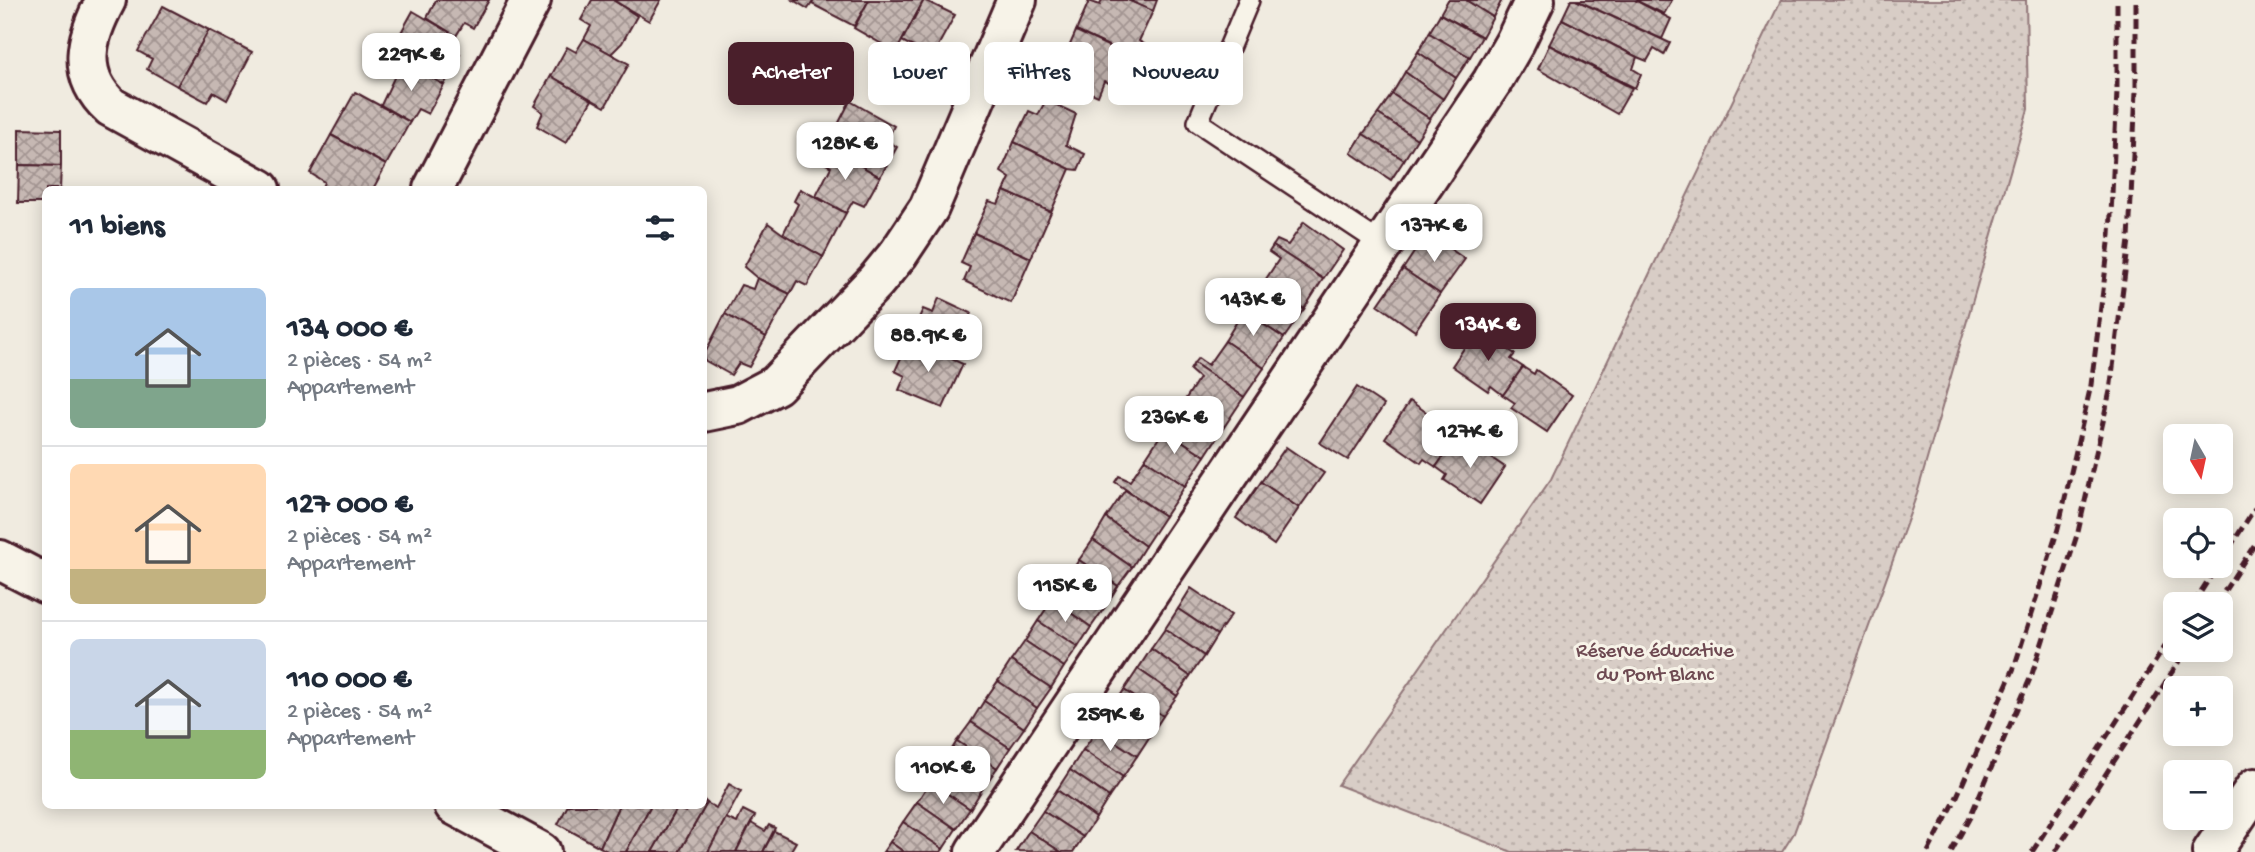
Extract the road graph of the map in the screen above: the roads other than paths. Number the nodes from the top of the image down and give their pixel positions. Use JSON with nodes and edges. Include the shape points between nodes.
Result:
{"nodes":[{"id":1,"x":106,"y":0,"type":"edge"},
{"id":2,"x":531,"y":0,"type":"edge"},
{"id":3,"x":1017,"y":0,"type":"edge"},
{"id":4,"x":1249,"y":0,"type":"edge"},
{"id":5,"x":1535,"y":0,"type":"edge"},
{"id":6,"x":255,"y":186,"type":"edge"},
{"id":7,"x":435,"y":186,"type":"edge"},
{"id":8,"x":1383,"y":245,"type":"junction"},
{"id":9,"x":707,"y":411,"type":"edge"},
{"id":10,"x":0,"y":560,"type":"edge"},
{"id":11,"x":42,"y":582,"type":"edge"},
{"id":12,"x":2255,"y":788,"type":"edge"},
{"id":13,"x":461,"y":809,"type":"edge"},
{"id":14,"x":541,"y":852,"type":"edge"},
{"id":15,"x":975,"y":852,"type":"edge"},
{"id":16,"x":2212,"y":852,"type":"edge"}],
"edges":[{"from":1,"to":6,"type":"street","via":[[90,32],[87,57],[91,80],[102,99]]},
{"from":2,"to":7,"type":"street"},
{"from":3,"to":9,"type":"street","via":[[929,208],[899,253],[776,385],[738,405]]},
{"from":4,"to":8,"type":"lane","via":[[1198,122]]},
{"from":5,"to":8,"type":"street","via":[[1492,82]]},
{"from":8,"to":15,"type":"street"},
{"from":10,"to":11,"type":"street"},
{"from":12,"to":16,"type":"street"},
{"from":13,"to":14,"type":"street"}]}
